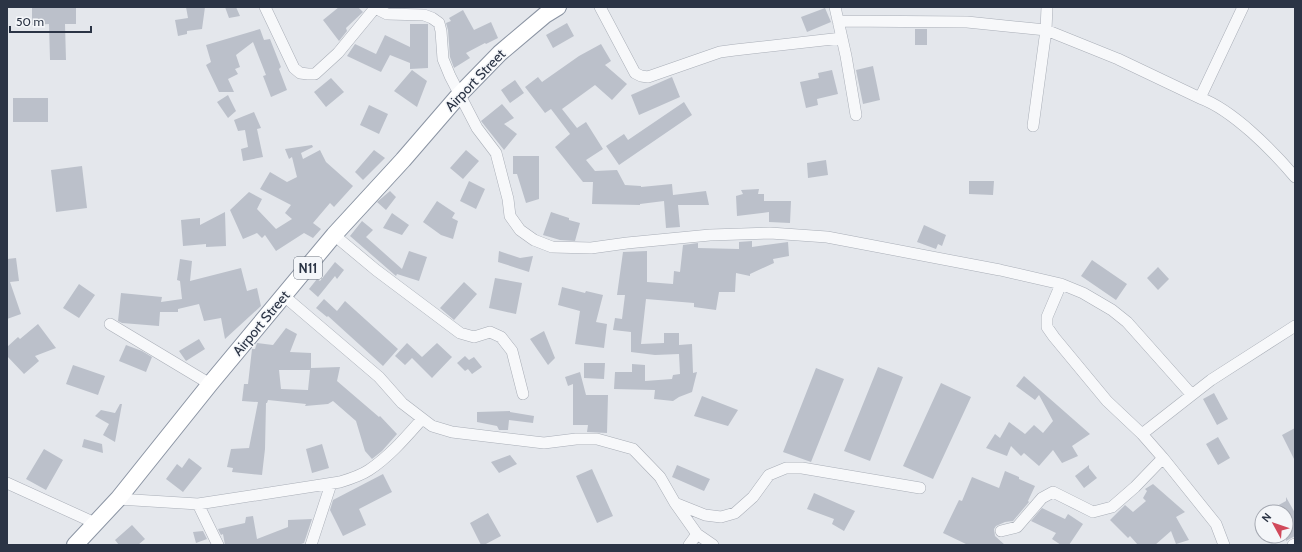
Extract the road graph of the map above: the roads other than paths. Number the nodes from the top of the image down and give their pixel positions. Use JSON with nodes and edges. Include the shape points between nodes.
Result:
{"nodes":[{"id":1,"x":265,"y":7,"type":"edge"},
{"id":2,"x":600,"y":7,"type":"edge"},
{"id":3,"x":835,"y":7,"type":"edge"},
{"id":4,"x":1047,"y":7,"type":"edge"},
{"id":5,"x":1243,"y":7,"type":"edge"},
{"id":6,"x":375,"y":8,"type":"edge"},
{"id":7,"x":548,"y":10,"type":"edge"},
{"id":8,"x":838,"y":21,"type":"junction"},
{"id":9,"x":1046,"y":30,"type":"junction"},
{"id":10,"x":842,"y":38,"type":"junction"},
{"id":11,"x":460,"y":94,"type":"junction"},
{"id":12,"x":1200,"y":98,"type":"junction"},
{"id":13,"x":856,"y":115,"type":"dead end"},
{"id":14,"x":1033,"y":126,"type":"dead end"},
{"id":15,"x":1295,"y":177,"type":"edge"},
{"id":16,"x":334,"y":235,"type":"junction"},
{"id":17,"x":1061,"y":284,"type":"junction"},
{"id":18,"x":284,"y":296,"type":"junction"},
{"id":19,"x":110,"y":324,"type":"dead end"},
{"id":20,"x":1295,"y":326,"type":"edge"},
{"id":21,"x":210,"y":384,"type":"junction"},
{"id":22,"x":523,"y":394,"type":"dead end"},
{"id":23,"x":1192,"y":395,"type":"junction"},
{"id":24,"x":422,"y":419,"type":"junction"},
{"id":25,"x":1142,"y":434,"type":"junction"},
{"id":26,"x":1163,"y":458,"type":"junction"},
{"id":27,"x":7,"y":482,"type":"edge"},
{"id":28,"x":331,"y":484,"type":"junction"},
{"id":29,"x":920,"y":488,"type":"dead end"},
{"id":30,"x":118,"y":499,"type":"junction"},
{"id":31,"x":675,"y":503,"type":"junction"},
{"id":32,"x":198,"y":504,"type":"junction"},
{"id":33,"x":95,"y":523,"type":"junction"},
{"id":34,"x":1001,"y":531,"type":"dead end"},
{"id":35,"x":697,"y":534,"type":"junction"},
{"id":36,"x":75,"y":545,"type":"edge"},
{"id":37,"x":218,"y":545,"type":"edge"},
{"id":38,"x":311,"y":545,"type":"edge"},
{"id":39,"x":689,"y":545,"type":"edge"},
{"id":40,"x":713,"y":545,"type":"edge"},
{"id":41,"x":1224,"y":545,"type":"edge"}],
"edges":[{"from":1,"to":6,"type":"street","via":[[294,68],[300,73],[308,74],[315,74],[338,53]]},
{"from":2,"to":10,"type":"street","via":[[635,73],[640,76],[648,77],[720,52]]},
{"from":3,"to":8,"type":"street"},
{"from":4,"to":9,"type":"street"},
{"from":5,"to":12,"type":"street"},
{"from":6,"to":11,"type":"street","via":[[387,14],[424,15],[439,23],[442,31],[443,59]]},
{"from":7,"to":11,"type":"highway","name":"Airport Street","number":"N11","via":[[500,53]]},
{"from":8,"to":9,"type":"street","via":[[967,22]]},
{"from":8,"to":10,"type":"street"},
{"from":9,"to":12,"type":"street","via":[[1118,59]]},
{"from":9,"to":14,"type":"street"},
{"from":10,"to":13,"type":"street"},
{"from":11,"to":16,"type":"highway","name":"Airport Street","number":"N11"},
{"from":11,"to":17,"type":"street","via":[[477,128],[496,153],[510,216],[520,230],[534,240],[552,247],[591,248],[710,235],[770,234],[827,237]]},
{"from":12,"to":15,"type":"street","via":[[1211,102],[1237,121],[1274,153]]},
{"from":16,"to":18,"type":"highway","name":"Airport Street","number":"N11"},
{"from":16,"to":22,"type":"street","via":[[460,333],[474,338],[490,332],[501,337],[512,351]]},
{"from":17,"to":23,"type":"street","via":[[1083,293],[1127,322]]},
{"from":17,"to":25,"type":"street","via":[[1046,316],[1047,327],[1107,401]]},
{"from":18,"to":21,"type":"highway","name":"Airport Street","number":"N11"},
{"from":18,"to":24,"type":"street","via":[[379,377],[402,403]]},
{"from":19,"to":21,"type":"street"},
{"from":20,"to":23,"type":"street"},
{"from":21,"to":30,"type":"highway","name":"Airport Street","number":"N11"},
{"from":23,"to":25,"type":"street"},
{"from":24,"to":28,"type":"street","via":[[393,451],[369,470]]},
{"from":24,"to":31,"type":"street","via":[[432,426],[452,432],[544,443],[597,439],[633,449],[660,477]]},
{"from":25,"to":26,"type":"street"},
{"from":26,"to":34,"type":"street","via":[[1112,507],[1093,512],[1054,492],[1042,498],[1017,527]]},
{"from":26,"to":41,"type":"street","via":[[1216,524]]},
{"from":27,"to":33,"type":"street"},
{"from":28,"to":32,"type":"street"},
{"from":28,"to":38,"type":"street"},
{"from":29,"to":31,"type":"street","via":[[802,468],[786,468],[769,475],[753,497],[735,514],[721,517],[705,515]]},
{"from":30,"to":32,"type":"street"},
{"from":30,"to":33,"type":"highway","name":"Airport Street","number":"N11"},
{"from":31,"to":35,"type":"street"},
{"from":32,"to":37,"type":"street"},
{"from":33,"to":36,"type":"highway","name":"Airport Street","number":"N11"},
{"from":35,"to":39,"type":"street"},
{"from":35,"to":40,"type":"street"}]}
